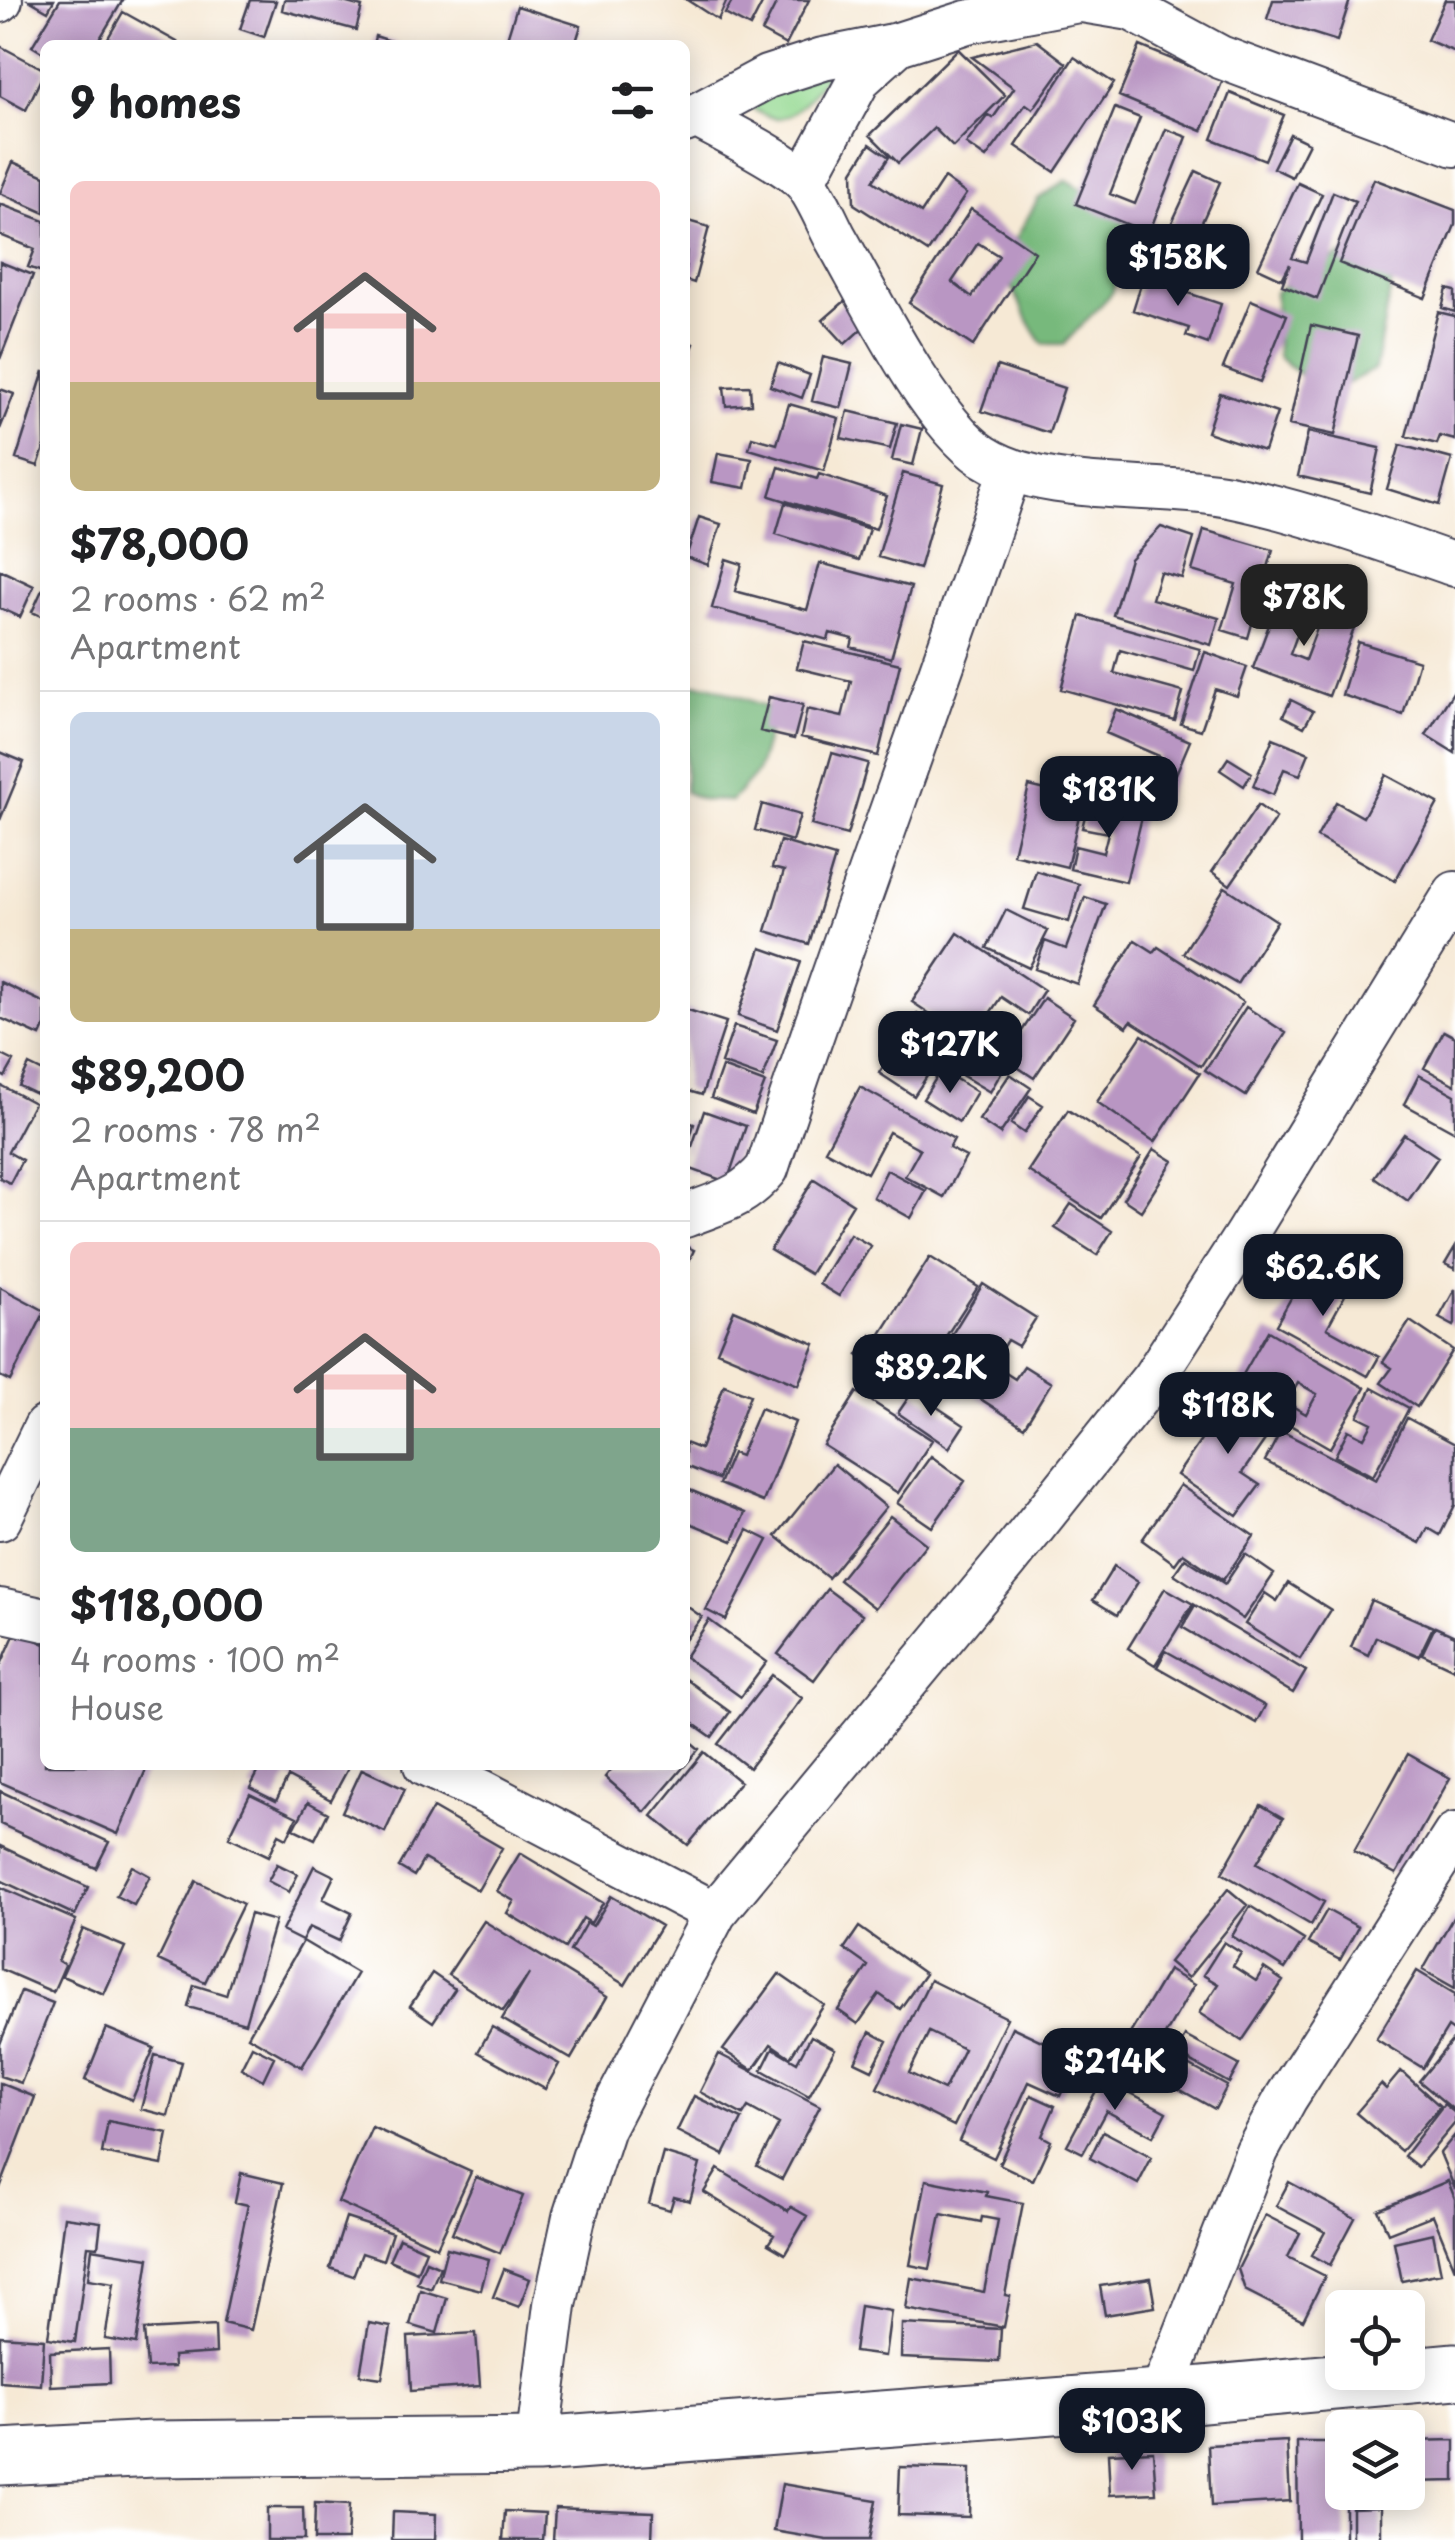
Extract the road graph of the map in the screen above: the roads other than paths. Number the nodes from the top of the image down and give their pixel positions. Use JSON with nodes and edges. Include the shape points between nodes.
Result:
{"nodes":[{"id":1,"x":1083,"y":0,"type":"edge"},
{"id":2,"x":956,"y":11,"type":"edge"},
{"id":3,"x":898,"y":44,"type":"junction"},
{"id":4,"x":690,"y":118,"type":"edge"},
{"id":5,"x":1455,"y":145,"type":"edge"},
{"id":6,"x":804,"y":181,"type":"junction"},
{"id":7,"x":1010,"y":470,"type":"junction"},
{"id":8,"x":1455,"y":565,"type":"edge"},
{"id":9,"x":1455,"y":893,"type":"edge"},
{"id":10,"x":690,"y":1214,"type":"edge"},
{"id":11,"x":40,"y":1437,"type":"edge"},
{"id":12,"x":0,"y":1520,"type":"edge"},
{"id":13,"x":0,"y":1610,"type":"edge"},
{"id":14,"x":40,"y":1619,"type":"edge"},
{"id":15,"x":436,"y":1770,"type":"edge"},
{"id":16,"x":1455,"y":1834,"type":"edge"},
{"id":17,"x":715,"y":1914,"type":"junction"},
{"id":18,"x":1455,"y":2372,"type":"edge"},
{"id":19,"x":1160,"y":2398,"type":"junction"},
{"id":20,"x":537,"y":2445,"type":"junction"},
{"id":21,"x":0,"y":2458,"type":"edge"}],
"edges":[{"from":1,"to":2,"type":"street"},
{"from":1,"to":5,"type":"street","via":[[1131,8],[1220,57]]},
{"from":2,"to":3,"type":"street"},
{"from":3,"to":4,"type":"street","via":[[823,58]]},
{"from":3,"to":6,"type":"street","via":[[860,78]]},
{"from":4,"to":6,"type":"street","via":[[741,140]]},
{"from":6,"to":7,"type":"street","via":[[949,426]]},
{"from":7,"to":8,"type":"street","via":[[1228,496]]},
{"from":7,"to":10,"type":"street","via":[[767,1168],[737,1198]]},
{"from":9,"to":17,"type":"street","via":[[1154,1377]]},
{"from":11,"to":12,"type":"street"},
{"from":13,"to":14,"type":"street"},
{"from":15,"to":17,"type":"street"},
{"from":16,"to":19,"type":"street","via":[[1256,2150]]},
{"from":17,"to":20,"type":"street","via":[[603,2128],[559,2288]]},
{"from":18,"to":19,"type":"street"},
{"from":19,"to":20,"type":"street"},
{"from":20,"to":21,"type":"street","via":[[153,2449]]}]}
